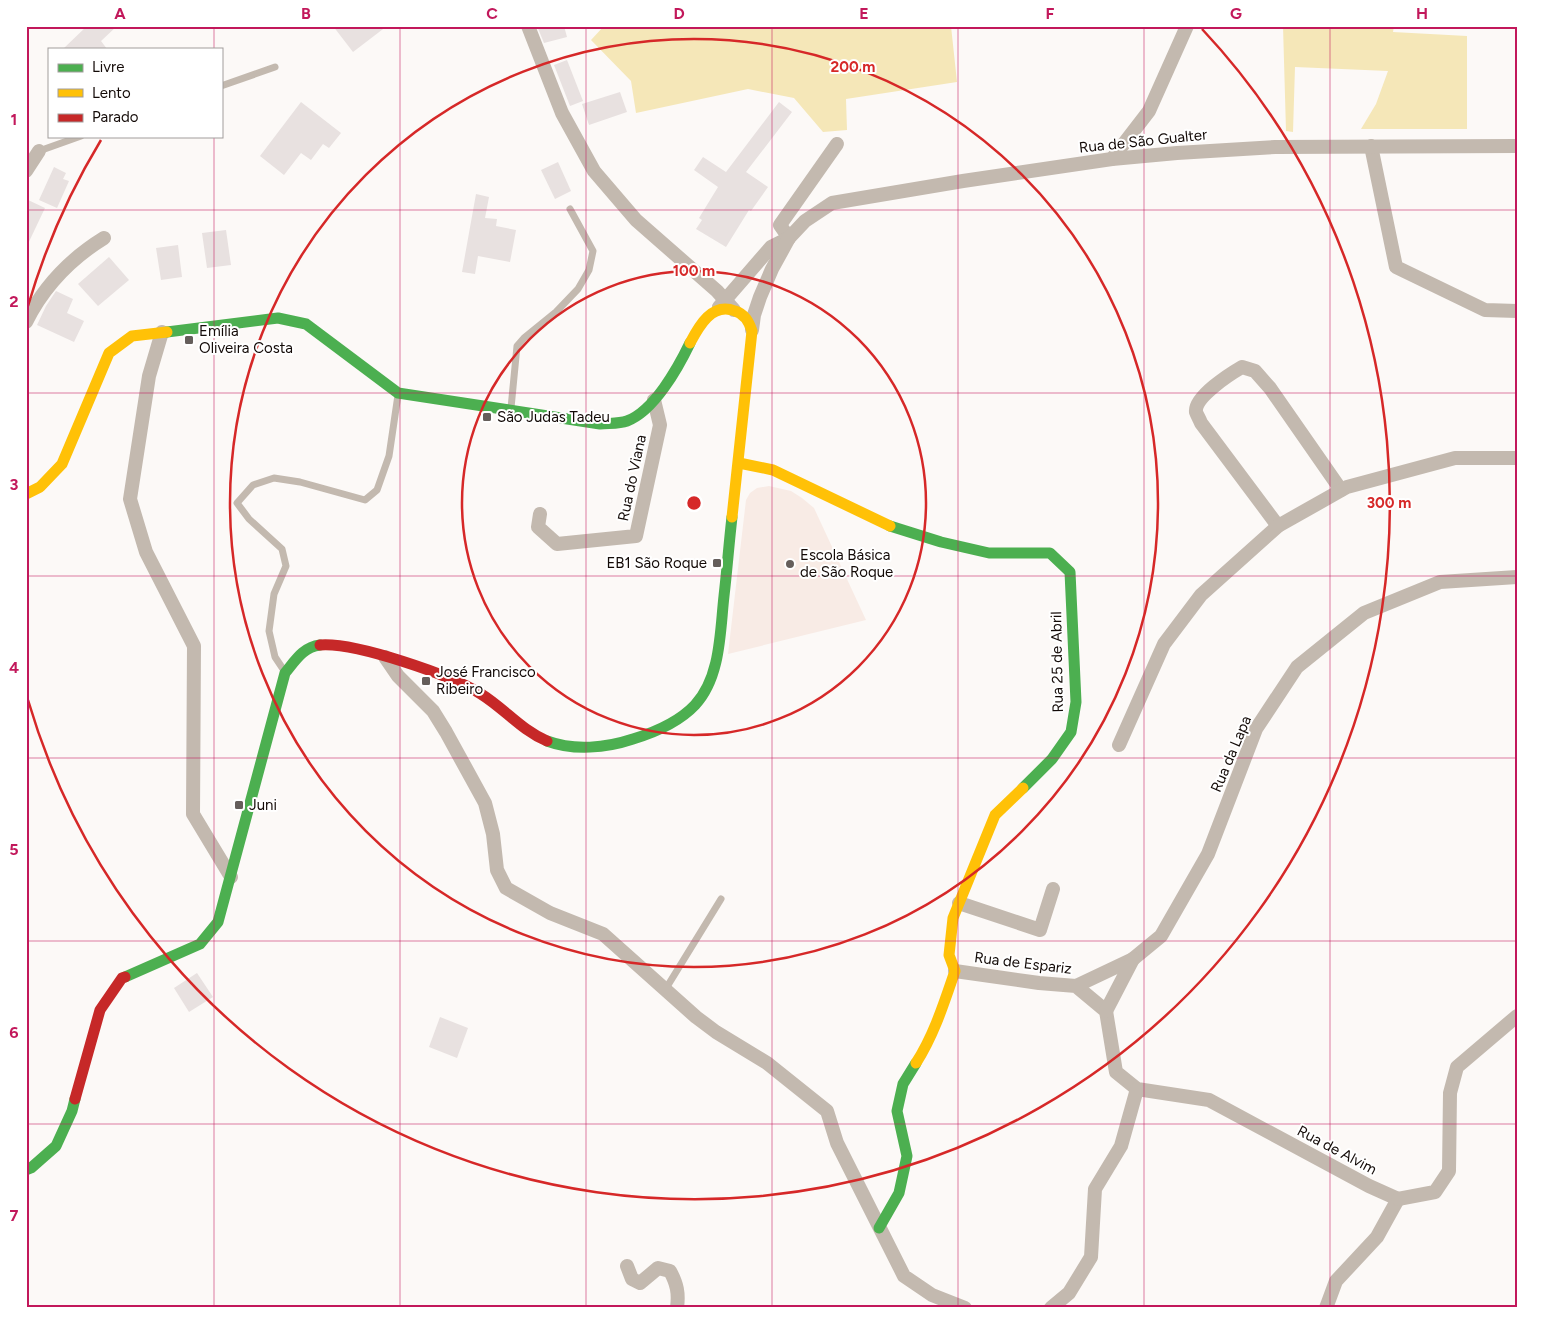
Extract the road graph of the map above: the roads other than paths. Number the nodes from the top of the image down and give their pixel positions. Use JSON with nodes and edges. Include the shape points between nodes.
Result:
{"nodes":[{"id":1,"x":528,"y":26,"type":"edge"},
{"id":2,"x":1187,"y":26,"type":"edge"},
{"id":3,"x":275,"y":67,"type":"dead end"},
{"id":4,"x":222,"y":86,"type":"edge"},
{"id":5,"x":75,"y":138,"type":"edge"},
{"id":6,"x":837,"y":144,"type":"dead end"},
{"id":7,"x":1371,"y":146,"type":"junction"},
{"id":8,"x":1517,"y":146,"type":"edge"},
{"id":9,"x":39,"y":151,"type":"joint"},
{"id":10,"x":1112,"y":159,"type":"junction"},
{"id":11,"x":26,"y":171,"type":"edge"},
{"id":12,"x":570,"y":209,"type":"dead end"},
{"id":13,"x":104,"y":238,"type":"dead end"},
{"id":14,"x":789,"y":238,"type":"junction"},
{"id":15,"x":729,"y":305,"type":"junction"},
{"id":16,"x":1517,"y":311,"type":"edge"},
{"id":17,"x":26,"y":322,"type":"edge"},
{"id":18,"x":752,"y":331,"type":"joint"},
{"id":19,"x":162,"y":332,"type":"junction"},
{"id":20,"x":398,"y":393,"type":"junction"},
{"id":21,"x":654,"y":400,"type":"junction"},
{"id":22,"x":511,"y":411,"type":"junction"},
{"id":23,"x":1517,"y":458,"type":"edge"},
{"id":24,"x":739,"y":463,"type":"junction"},
{"id":25,"x":1342,"y":490,"type":"junction"},
{"id":26,"x":26,"y":494,"type":"edge"},
{"id":27,"x":540,"y":514,"type":"dead end"},
{"id":28,"x":1278,"y":526,"type":"junction"},
{"id":29,"x":1517,"y":577,"type":"edge"},
{"id":30,"x":385,"y":657,"type":"junction"},
{"id":31,"x":285,"y":673,"type":"junction"},
{"id":32,"x":1119,"y":745,"type":"dead end"},
{"id":33,"x":232,"y":877,"type":"junction"},
{"id":34,"x":1053,"y":889,"type":"dead end"},
{"id":35,"x":721,"y":899,"type":"dead end"},
{"id":36,"x":959,"y":903,"type":"junction"},
{"id":37,"x":1133,"y":960,"type":"junction"},
{"id":38,"x":955,"y":971,"type":"junction"},
{"id":39,"x":1076,"y":986,"type":"junction"},
{"id":40,"x":665,"y":990,"type":"junction"},
{"id":41,"x":1106,"y":1011,"type":"junction"},
{"id":42,"x":1517,"y":1016,"type":"edge"},
{"id":43,"x":1137,"y":1089,"type":"junction"},
{"id":44,"x":26,"y":1170,"type":"edge"},
{"id":45,"x":1398,"y":1199,"type":"junction"},
{"id":46,"x":879,"y":1228,"type":"junction"},
{"id":47,"x":627,"y":1266,"type":"dead end"},
{"id":48,"x":677,"y":1308,"type":"edge"},
{"id":49,"x":965,"y":1308,"type":"edge"},
{"id":50,"x":1051,"y":1308,"type":"edge"},
{"id":51,"x":1326,"y":1308,"type":"edge"}],
"edges":[{"from":1,"to":15,"type":"street","via":[[562,113],[594,171],[636,220]]},
{"from":2,"to":10,"type":"street","via":[[1149,111]]},
{"from":3,"to":4,"type":"lane"},
{"from":5,"to":9,"type":"lane"},
{"from":6,"to":14,"type":"street","via":[[780,225]]},
{"from":7,"to":8,"type":"street","name":"Rua de São Gualter"},
{"from":7,"to":10,"type":"street","name":"Rua de São Gualter","via":[[1275,147]]},
{"from":7,"to":16,"type":"street","via":[[1396,267],[1485,310]]},
{"from":9,"to":11,"type":"street"},
{"from":10,"to":14,"type":"street","name":"Rua de São Gualter","via":[[832,204],[805,221]]},
{"from":12,"to":22,"type":"lane","via":[[593,251],[589,270],[578,289],[517,346]]},
{"from":13,"to":17,"type":"street","via":[[60,272]]},
{"from":14,"to":15,"type":"street","name":"Rua de São Gualter","via":[[772,269]]},
{"from":14,"to":15,"type":"street","name":"Rua de São Gualter","via":[[771,247],[735,290]]},
{"from":15,"to":18,"type":"street","name":"Rua de São Gualter"},
{"from":15,"to":21,"type":"street","via":[[706,317]]},
{"from":18,"to":24,"type":"street"},
{"from":19,"to":20,"type":"street","via":[[278,318],[306,324]]},
{"from":19,"to":26,"type":"street","via":[[132,336],[109,353],[62,464],[40,487]]},
{"from":19,"to":33,"type":"street","via":[[148,376],[130,499],[146,552],[194,646],[193,814]]},
{"from":20,"to":22,"type":"street"},
{"from":20,"to":31,"type":"lane","via":[[389,456],[377,490],[365,500],[274,478],[253,485],[237,503],[249,519],[282,549],[286,566],[274,594],[269,631],[275,657]]},
{"from":21,"to":22,"type":"street","via":[[628,420],[600,424]]},
{"from":21,"to":27,"type":"street","name":"Rua do Viana","via":[[660,425],[636,536],[557,544],[538,527]]},
{"from":23,"to":25,"type":"street","via":[[1455,458]]},
{"from":24,"to":30,"type":"street","via":[[716,658],[697,703],[679,719],[654,732],[599,748],[554,744],[513,721],[480,692],[452,678]]},
{"from":24,"to":36,"type":"street","name":"Rua 25 de Abril","via":[[773,470],[885,525],[989,553],[1050,553],[1070,572],[1076,702],[1071,732],[1052,759],[995,815]]},
{"from":25,"to":28,"type":"street"},
{"from":25,"to":28,"type":"street","via":[[1255,371],[1242,367],[1232,372],[1198,401],[1196,411],[1201,423]]},
{"from":28,"to":32,"type":"street","via":[[1201,595],[1164,644]]},
{"from":29,"to":37,"type":"street","name":"Rua da Lapa","via":[[1440,582],[1364,612],[1296,667],[1256,729],[1208,854],[1161,936]]},
{"from":30,"to":31,"type":"street","via":[[333,644],[311,646]]},
{"from":30,"to":40,"type":"street","via":[[398,676],[433,711],[485,803],[497,870],[506,888],[550,913],[603,934]]},
{"from":31,"to":33,"type":"street"},
{"from":33,"to":44,"type":"street","via":[[218,922],[200,944],[122,978],[100,1010],[72,1111],[56,1146]]},
{"from":34,"to":36,"type":"street","via":[[1040,930]]},
{"from":35,"to":40,"type":"lane"},
{"from":36,"to":38,"type":"street","name":"Rua 25 de Abril","via":[[953,918],[949,955]]},
{"from":37,"to":39,"type":"street"},
{"from":37,"to":41,"type":"street"},
{"from":38,"to":39,"type":"street","name":"Rua de Espariz"},
{"from":38,"to":46,"type":"street","via":[[935,1027],[902,1084],[898,1111],[907,1156],[899,1193]]},
{"from":39,"to":41,"type":"street","name":"Rua de Espariz"},
{"from":40,"to":46,"type":"street","via":[[696,1018],[768,1063],[827,1111],[837,1143]]},
{"from":41,"to":43,"type":"street","via":[[1116,1072]]},
{"from":42,"to":45,"type":"street","via":[[1457,1067],[1450,1093],[1449,1171],[1435,1192]]},
{"from":43,"to":45,"type":"street","name":"Rua de Alvim","via":[[1209,1100]]},
{"from":43,"to":50,"type":"street","via":[[1121,1146],[1095,1189],[1091,1257],[1069,1293]]},
{"from":45,"to":51,"type":"street","via":[[1378,1237],[1336,1281]]},
{"from":46,"to":49,"type":"street","via":[[904,1276],[932,1295]]},
{"from":47,"to":48,"type":"street","via":[[632,1279],[640,1283],[658,1268],[670,1271],[676,1282]]}]}
